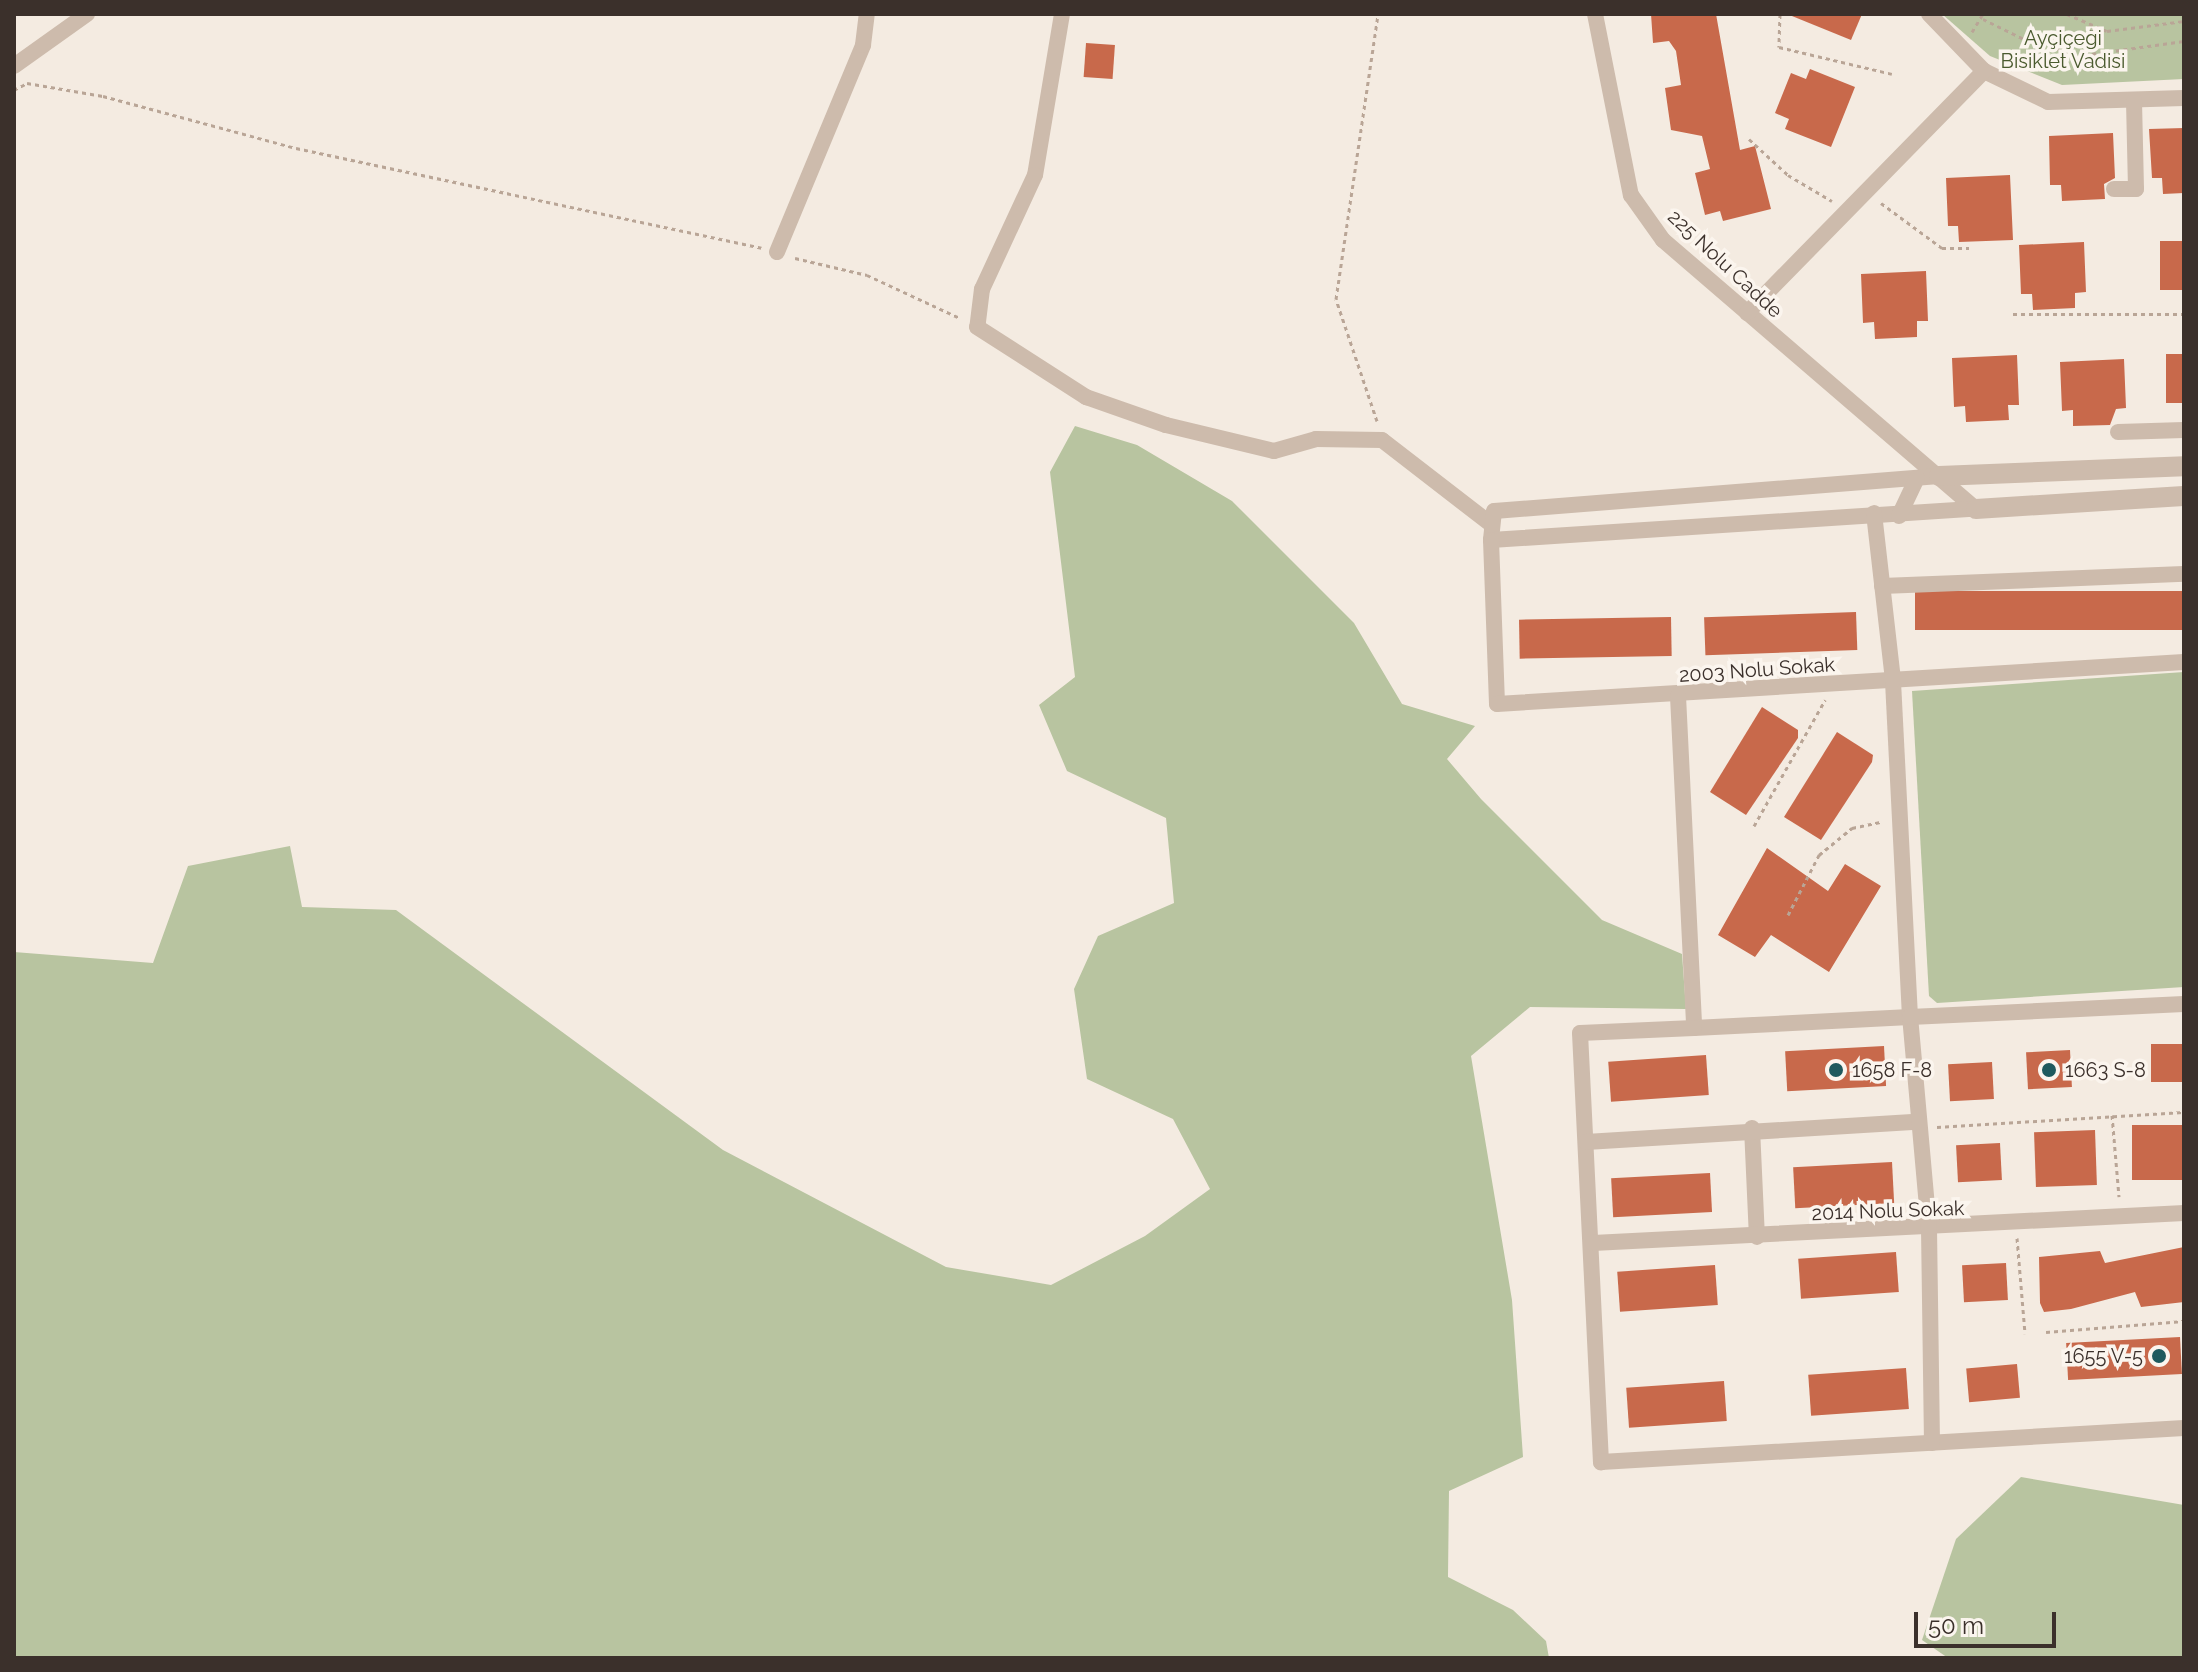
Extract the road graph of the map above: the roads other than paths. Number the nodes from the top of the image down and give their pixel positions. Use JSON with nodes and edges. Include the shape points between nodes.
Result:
{"nodes":[{"id":1,"x":87,"y":14,"type":"edge"},
{"id":2,"x":867,"y":14,"type":"edge"},
{"id":3,"x":1062,"y":14,"type":"edge"},
{"id":4,"x":1595,"y":14,"type":"edge"},
{"id":5,"x":1929,"y":14,"type":"edge"},
{"id":6,"x":14,"y":66,"type":"edge"},
{"id":7,"x":1984,"y":71,"type":"junction"},
{"id":8,"x":2184,"y":98,"type":"edge"},
{"id":9,"x":2134,"y":100,"type":"junction"},
{"id":10,"x":2114,"y":189,"type":"dead end"},
{"id":11,"x":777,"y":252,"type":"road end"},
{"id":12,"x":1747,"y":313,"type":"junction"},
{"id":13,"x":2184,"y":430,"type":"edge"},
{"id":14,"x":2118,"y":432,"type":"dead end"},
{"id":15,"x":2184,"y":466,"type":"edge"},
{"id":16,"x":1939,"y":476,"type":"junction"},
{"id":17,"x":1917,"y":478,"type":"junction"},
{"id":18,"x":2184,"y":496,"type":"edge"},
{"id":19,"x":1976,"y":509,"type":"junction"},
{"id":20,"x":1874,"y":513,"type":"junction"},
{"id":21,"x":1899,"y":516,"type":"junction"},
{"id":22,"x":1491,"y":532,"type":"junction"},
{"id":23,"x":2184,"y":574,"type":"edge"},
{"id":24,"x":1882,"y":586,"type":"junction"},
{"id":25,"x":2184,"y":662,"type":"edge"},
{"id":26,"x":1893,"y":680,"type":"junction"},
{"id":27,"x":1678,"y":696,"type":"junction"},
{"id":28,"x":2184,"y":1004,"type":"edge"},
{"id":29,"x":1910,"y":1017,"type":"junction"},
{"id":30,"x":1694,"y":1028,"type":"junction"},
{"id":31,"x":1917,"y":1125,"type":"junction"},
{"id":32,"x":1752,"y":1128,"type":"junction"},
{"id":33,"x":1586,"y":1142,"type":"junction"},
{"id":34,"x":2184,"y":1213,"type":"edge"},
{"id":35,"x":1929,"y":1229,"type":"junction"},
{"id":36,"x":1757,"y":1237,"type":"junction"},
{"id":37,"x":1593,"y":1243,"type":"junction"},
{"id":38,"x":2184,"y":1428,"type":"edge"},
{"id":39,"x":1932,"y":1443,"type":"junction"}],
"edges":[{"from":1,"to":6,"type":"street"},
{"from":2,"to":11,"type":"street","via":[[863,45]]},
{"from":3,"to":22,"type":"street","via":[[1035,175],[982,289],[977,327],[1086,397],[1166,425],[1274,451],[1316,439],[1382,440]]},
{"from":4,"to":12,"type":"street","name":"225 Nolu Cadde","via":[[1631,195],[1663,240]]},
{"from":5,"to":7,"type":"street"},
{"from":7,"to":9,"type":"street","via":[[2048,102]]},
{"from":7,"to":12,"type":"street"},
{"from":8,"to":9,"type":"street"},
{"from":9,"to":10,"type":"street","via":[[2136,189]]},
{"from":12,"to":16,"type":"street","name":"225 Nolu Cadde"},
{"from":13,"to":14,"type":"street"},
{"from":15,"to":16,"type":"street"},
{"from":16,"to":17,"type":"street"},
{"from":16,"to":19,"type":"street","name":"225 Nolu Cadde"},
{"from":17,"to":21,"type":"street"},
{"from":17,"to":22,"type":"street","via":[[1494,511]]},
{"from":18,"to":19,"type":"street"},
{"from":19,"to":21,"type":"street"},
{"from":20,"to":21,"type":"street"},
{"from":20,"to":22,"type":"street"},
{"from":20,"to":24,"type":"street"},
{"from":22,"to":27,"type":"street","name":"2003 Nolu Sokak","via":[[1497,704]]},
{"from":23,"to":24,"type":"street"},
{"from":24,"to":26,"type":"street"},
{"from":25,"to":26,"type":"street","name":"2003 Nolu Sokak"},
{"from":26,"to":27,"type":"street","name":"2003 Nolu Sokak"},
{"from":26,"to":29,"type":"street"},
{"from":27,"to":30,"type":"street"},
{"from":28,"to":29,"type":"street"},
{"from":29,"to":30,"type":"street"},
{"from":29,"to":31,"type":"street"},
{"from":30,"to":33,"type":"street","via":[[1580,1033]]},
{"from":31,"to":32,"type":"street"},
{"from":31,"to":35,"type":"street"},
{"from":32,"to":33,"type":"street"},
{"from":32,"to":36,"type":"street"},
{"from":33,"to":37,"type":"street"},
{"from":34,"to":35,"type":"street","name":"2014 Nolu Sokak"},
{"from":35,"to":36,"type":"street","name":"2014 Nolu Sokak"},
{"from":35,"to":39,"type":"street"},
{"from":36,"to":37,"type":"street","name":"2014 Nolu Sokak"},
{"from":37,"to":39,"type":"street","via":[[1601,1462]]},
{"from":38,"to":39,"type":"street"}]}
